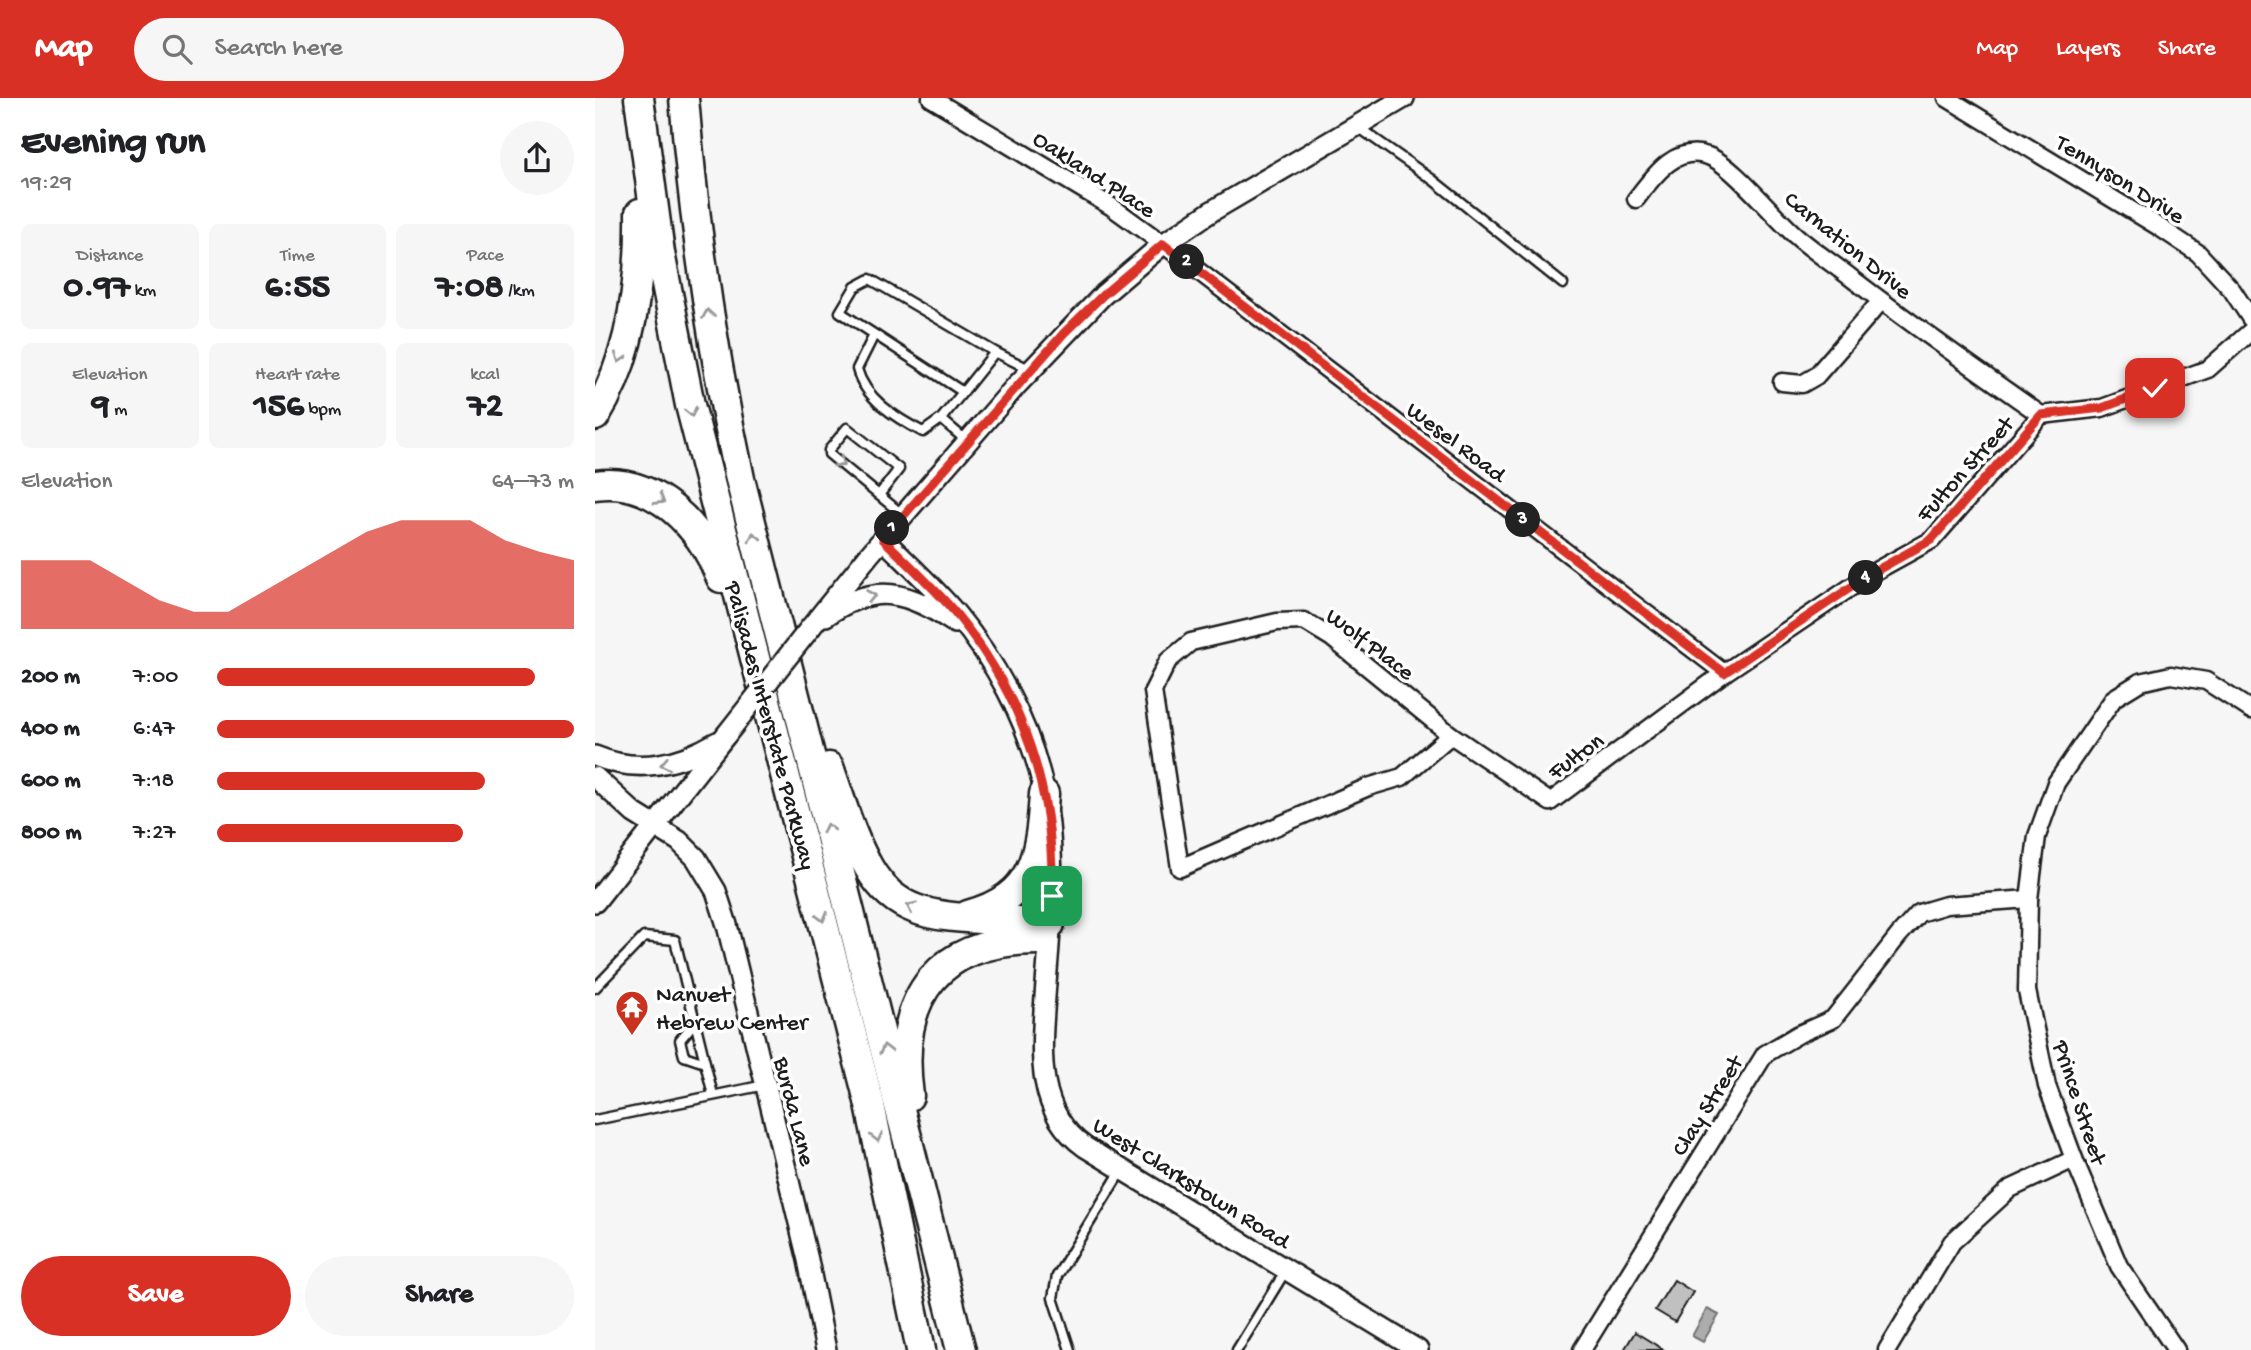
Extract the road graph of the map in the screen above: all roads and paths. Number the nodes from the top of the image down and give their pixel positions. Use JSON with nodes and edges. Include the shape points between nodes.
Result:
{"nodes":[{"id":1,"x":639,"y":98,"type":"edge"},
{"id":2,"x":684,"y":98,"type":"edge"},
{"id":3,"x":931,"y":98,"type":"edge"},
{"id":4,"x":1404,"y":98,"type":"edge"},
{"id":5,"x":1947,"y":98,"type":"edge"},
{"id":6,"x":1358,"y":127,"type":"junction"},
{"id":7,"x":645,"y":152,"type":"junction"},
{"id":8,"x":1636,"y":199,"type":"dead end"},
{"id":9,"x":1163,"y":244,"type":"junction"},
{"id":10,"x":1563,"y":284,"type":"dead end"},
{"id":11,"x":1881,"y":301,"type":"junction"},
{"id":12,"x":2251,"y":319,"type":"edge"},
{"id":13,"x":2251,"y":331,"type":"edge"},
{"id":14,"x":874,"y":335,"type":"junction"},
{"id":15,"x":995,"y":352,"type":"junction"},
{"id":16,"x":1031,"y":370,"type":"junction"},
{"id":17,"x":1782,"y":382,"type":"dead end"},
{"id":18,"x":963,"y":393,"type":"junction"},
{"id":19,"x":2041,"y":415,"type":"junction"},
{"id":20,"x":595,"y":416,"type":"edge"},
{"id":21,"x":941,"y":419,"type":"junction"},
{"id":22,"x":968,"y":442,"type":"junction"},
{"id":23,"x":595,"y":485,"type":"edge"},
{"id":24,"x":879,"y":495,"type":"junction"},
{"id":25,"x":903,"y":515,"type":"junction"},
{"id":26,"x":883,"y":539,"type":"junction"},
{"id":27,"x":764,"y":579,"type":"junction"},
{"id":28,"x":811,"y":627,"type":"junction"},
{"id":29,"x":972,"y":636,"type":"junction"},
{"id":30,"x":1724,"y":673,"type":"junction"},
{"id":31,"x":2251,"y":710,"type":"edge"},
{"id":32,"x":773,"y":730,"type":"junction"},
{"id":33,"x":1451,"y":734,"type":"junction"},
{"id":34,"x":726,"y":735,"type":"junction"},
{"id":35,"x":595,"y":756,"type":"edge"},
{"id":36,"x":595,"y":777,"type":"edge"},
{"id":37,"x":1044,"y":794,"type":"junction"},
{"id":38,"x":655,"y":827,"type":"junction"},
{"id":39,"x":2029,"y":899,"type":"junction"},
{"id":40,"x":595,"y":902,"type":"edge"},
{"id":41,"x":948,"y":917,"type":"junction"},
{"id":42,"x":1050,"y":932,"type":"junction"},
{"id":43,"x":595,"y":988,"type":"edge"},
{"id":44,"x":695,"y":1022,"type":"junction"},
{"id":45,"x":705,"y":1063,"type":"junction"},
{"id":46,"x":765,"y":1085,"type":"junction"},
{"id":47,"x":713,"y":1095,"type":"junction"},
{"id":48,"x":595,"y":1120,"type":"edge"},
{"id":49,"x":2074,"y":1159,"type":"junction"},
{"id":50,"x":1122,"y":1170,"type":"junction"},
{"id":51,"x":1286,"y":1270,"type":"junction"},
{"id":52,"x":950,"y":1305,"type":"junction"},
{"id":53,"x":826,"y":1350,"type":"edge"},
{"id":54,"x":921,"y":1350,"type":"edge"},
{"id":55,"x":961,"y":1350,"type":"edge"},
{"id":56,"x":1070,"y":1350,"type":"edge"},
{"id":57,"x":1237,"y":1350,"type":"edge"},
{"id":58,"x":1418,"y":1350,"type":"edge"},
{"id":59,"x":1582,"y":1350,"type":"edge"},
{"id":60,"x":1887,"y":1350,"type":"edge"},
{"id":61,"x":2175,"y":1350,"type":"edge"}],
"edges":[{"from":1,"to":7,"type":"highway","name":"Palisades Interstate Parkway"},
{"from":27,"to":2,"type":"highway","name":"Palisades Interstate Parkway","one_way":true,"via":[[711,327]]},
{"from":3,"to":9,"type":"street","name":"Oakland Place","via":[[1112,207]]},
{"from":4,"to":6,"type":"street"},
{"from":5,"to":12,"type":"street","name":"Tennyson Drive","via":[[2198,253]]},
{"from":6,"to":9,"type":"street"},
{"from":6,"to":10,"type":"lane","via":[[1433,180]]},
{"from":7,"to":20,"type":"highway","one_way":true,"via":[[634,305],[617,366]]},
{"from":7,"to":32,"type":"highway","name":"Palisades Interstate Parkway","one_way":true,"via":[[687,392]]},
{"from":8,"to":11,"type":"street","name":"Carnation Drive","via":[[1669,161],[1686,153],[1708,155],[1795,234]]},
{"from":9,"to":16,"type":"street","via":[[1103,295]]},
{"from":9,"to":30,"type":"street","name":"Wesel Road"},
{"from":11,"to":17,"type":"street","via":[[1816,376],[1802,384]]},
{"from":11,"to":19,"type":"street","name":"Carnation Drive"},
{"from":13,"to":19,"type":"street","name":"Fulton Street","via":[[2208,369],[2102,408]]},
{"from":14,"to":15,"type":"lane","via":[[840,312],[855,287],[870,279]]},
{"from":14,"to":18,"type":"lane"},
{"from":14,"to":21,"type":"lane","via":[[857,369],[870,395],[923,432]]},
{"from":15,"to":16,"type":"lane"},
{"from":15,"to":18,"type":"lane"},
{"from":16,"to":22,"type":"street"},
{"from":18,"to":21,"type":"lane"},
{"from":19,"to":30,"type":"street","name":"Fulton Street","via":[[1931,540],[1872,573]]},
{"from":21,"to":22,"type":"lane"},
{"from":22,"to":25,"type":"street"},
{"from":23,"to":32,"type":"highway","one_way":true,"via":[[646,492],[673,509],[702,540],[722,582]]},
{"from":24,"to":24,"type":"lane","one_way":true,"via":[[899,469],[847,428],[829,454]]},
{"from":24,"to":25,"type":"lane"},
{"from":25,"to":26,"type":"street"},
{"from":26,"to":28,"type":"street"},
{"from":26,"to":29,"type":"street","name":"West Clarkstown Road"},
{"from":41,"to":27,"type":"highway","one_way":true,"via":[[899,901],[868,866]]},
{"from":52,"to":27,"type":"highway","name":"Palisades Interstate Parkway","one_way":true},
{"from":28,"to":29,"type":"street","one_way":true,"via":[[852,600],[894,594],[922,603]]},
{"from":28,"to":34,"type":"street","bridge":true},
{"from":29,"to":37,"type":"street","name":"West Clarkstown Road","via":[[1025,728]]},
{"from":30,"to":33,"type":"street","name":"Fulton","via":[[1550,802]]},
{"from":31,"to":39,"type":"street","name":"Prince Street","via":[[2206,681],[2171,675],[2140,682],[2115,698],[2056,783],[2037,836]]},
{"from":32,"to":54,"type":"highway","name":"Palisades Interstate Parkway","one_way":true,"via":[[870,1105]]},
{"from":33,"to":33,"type":"street","name":"Wolf Place","via":[[1332,638],[1304,621],[1277,622],[1191,642],[1168,661],[1153,691],[1180,868],[1402,777]]},
{"from":34,"to":35,"type":"street","one_way":true,"via":[[692,755],[659,765],[625,765]]},
{"from":34,"to":38,"type":"street"},
{"from":36,"to":38,"type":"street","name":"Burda Lane"},
{"from":37,"to":41,"type":"highway","via":[[1038,851],[1027,879],[995,905]]},
{"from":37,"to":42,"type":"street","name":"West Clarkstown Road","via":[[1052,855]]},
{"from":38,"to":40,"type":"street"},
{"from":38,"to":46,"type":"street","name":"Burda Lane","via":[[696,858],[716,891]]},
{"from":39,"to":49,"type":"street","name":"Prince Street","via":[[2027,991],[2047,1086]]},
{"from":39,"to":59,"type":"street","name":"Clay Street","via":[[1946,905],[1919,913],[1833,1019],[1765,1054]]},
{"from":41,"to":42,"type":"highway"},
{"from":42,"to":50,"type":"street","name":"West Clarkstown Road","via":[[1042,1051],[1047,1093],[1058,1121],[1070,1135]]},
{"from":42,"to":52,"type":"highway","via":[[990,943],[956,957],[927,987],[911,1020],[909,1093]]},
{"from":43,"to":44,"type":"lane","via":[[644,937],[675,940]]},
{"from":44,"to":45,"type":"lane"},
{"from":44,"to":45,"type":"lane","via":[[680,1040],[684,1056]]},
{"from":45,"to":47,"type":"lane"},
{"from":46,"to":47,"type":"lane"},
{"from":46,"to":53,"type":"street","name":"Burda Lane"},
{"from":47,"to":48,"type":"lane"},
{"from":49,"to":60,"type":"street","via":[[2010,1189],[1952,1242]]},
{"from":49,"to":61,"type":"street","name":"Prince Street","via":[[2119,1266]]},
{"from":50,"to":51,"type":"street","name":"West Clarkstown Road"},
{"from":50,"to":56,"type":"lane","via":[[1053,1289]]},
{"from":51,"to":57,"type":"lane"},
{"from":51,"to":58,"type":"street","name":"West Clarkstown Road"},
{"from":52,"to":55,"type":"highway","name":"Palisades Interstate Parkway"}]}
